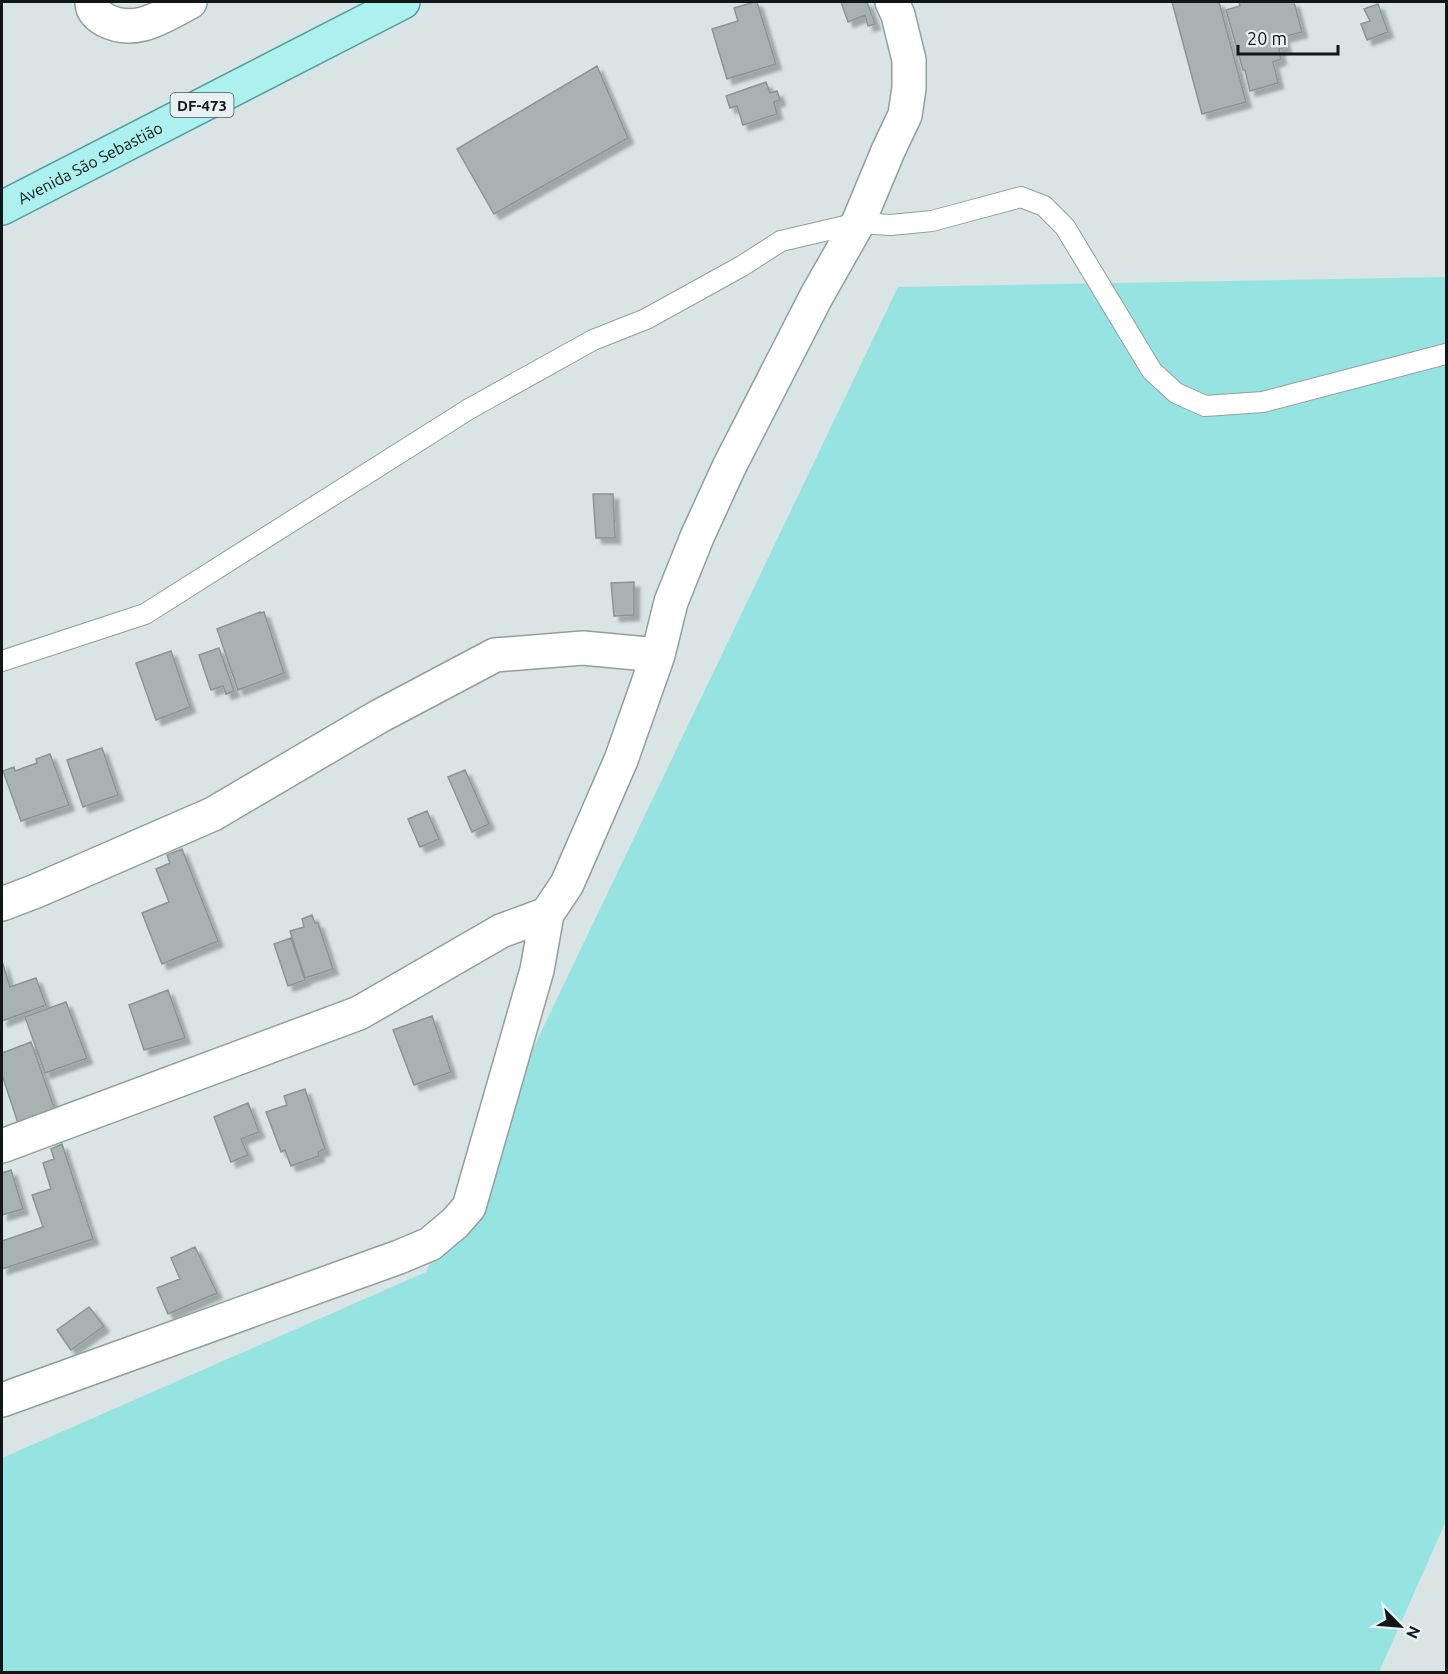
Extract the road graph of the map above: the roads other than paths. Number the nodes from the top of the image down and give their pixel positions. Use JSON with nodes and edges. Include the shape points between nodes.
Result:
{"nodes":[{"id":1,"x":92,"y":2,"type":"edge"},
{"id":2,"x":190,"y":2,"type":"edge"},
{"id":3,"x":403,"y":2,"type":"edge"},
{"id":4,"x":892,"y":2,"type":"edge"},
{"id":5,"x":2,"y":208,"type":"edge"},
{"id":6,"x":858,"y":223,"type":"junction"},
{"id":7,"x":1446,"y":354,"type":"edge"},
{"id":8,"x":658,"y":656,"type":"junction"},
{"id":9,"x":2,"y":661,"type":"edge"},
{"id":10,"x":2,"y":904,"type":"edge"},
{"id":11,"x":547,"y":914,"type":"junction"},
{"id":12,"x":2,"y":1146,"type":"edge"},
{"id":13,"x":2,"y":1400,"type":"edge"}],
"edges":[{"from":1,"to":2,"type":"street","via":[[99,17],[121,26],[144,25]]},
{"from":3,"to":5,"type":"main road","name":"Avenida São Sebastião","number":"DF-473"},
{"from":4,"to":6,"type":"street","via":[[909,60],[905,115]]},
{"from":6,"to":7,"type":"lane","via":[[932,221],[1021,197],[1044,206],[1065,227],[1152,371],[1176,393],[1205,406],[1263,402]]},
{"from":6,"to":8,"type":"street","via":[[729,467],[671,602]]},
{"from":6,"to":9,"type":"lane","via":[[781,241],[646,319],[593,340],[469,409],[145,614]]},
{"from":8,"to":10,"type":"street","via":[[583,648],[495,655],[378,717],[213,814]]},
{"from":8,"to":11,"type":"street","via":[[597,817],[567,884]]},
{"from":11,"to":12,"type":"street","via":[[501,931],[359,1013]]},
{"from":11,"to":13,"type":"street","via":[[537,970],[469,1207],[455,1223],[430,1244],[399,1257]]}]}
